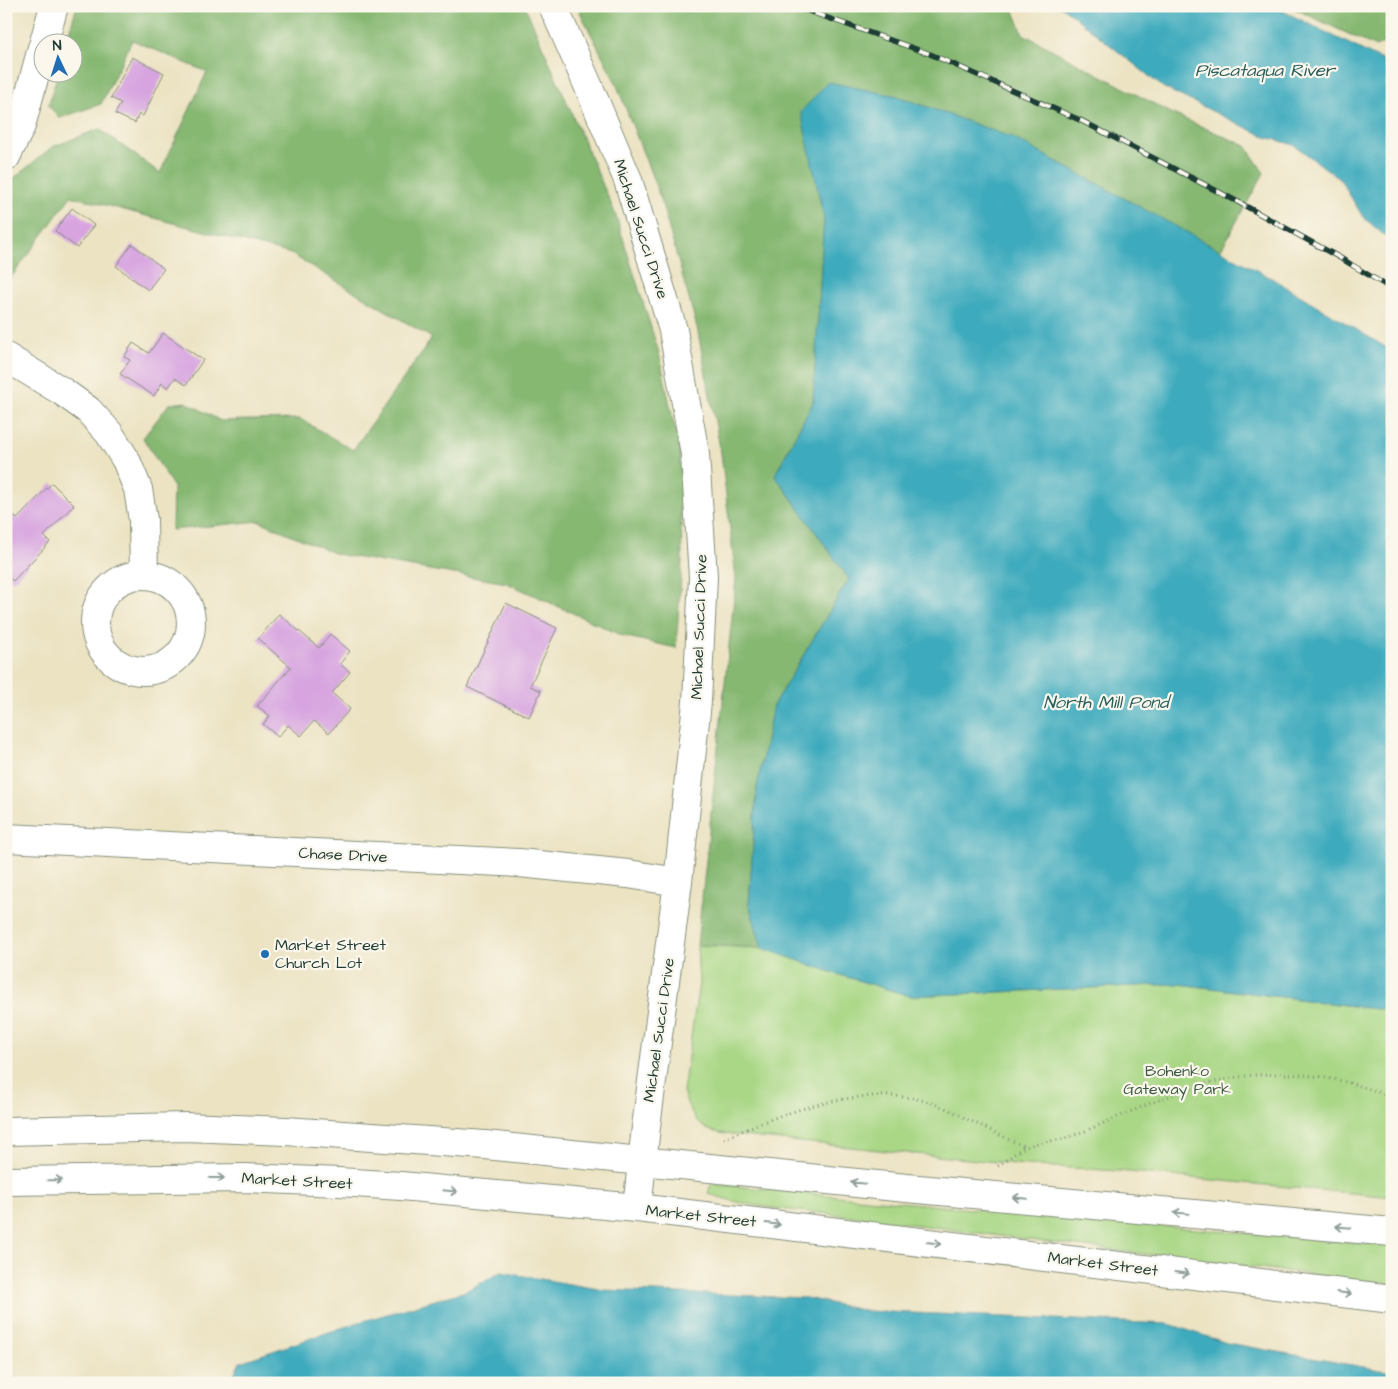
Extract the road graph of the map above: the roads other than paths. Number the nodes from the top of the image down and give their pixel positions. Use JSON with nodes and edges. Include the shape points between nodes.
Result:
{"nodes":[{"id":1,"x":54,"y":6,"type":"edge"},
{"id":2,"x":553,"y":6,"type":"edge"},
{"id":3,"x":47,"y":32,"type":"edge"},
{"id":4,"x":33,"y":82,"type":"edge"},
{"id":5,"x":8,"y":151,"type":"edge"},
{"id":6,"x":6,"y":357,"type":"edge"},
{"id":7,"x":144,"y":575,"type":"dead end"},
{"id":8,"x":6,"y":838,"type":"edge"},
{"id":9,"x":678,"y":882,"type":"junction"},
{"id":10,"x":6,"y":1131,"type":"edge"},
{"id":11,"x":643,"y":1160,"type":"junction"},
{"id":12,"x":6,"y":1181,"type":"edge"},
{"id":13,"x":638,"y":1208,"type":"junction"},
{"id":14,"x":1392,"y":1232,"type":"edge"},
{"id":15,"x":1392,"y":1299,"type":"edge"}],
"edges":[{"from":1,"to":3,"type":"main road"},
{"from":2,"to":9,"type":"main road","name":"Michael Succi Drive","via":[[628,180],[673,330],[695,454],[703,577],[697,702]]},
{"from":4,"to":5,"type":"main road","via":[[21,126]]},
{"from":6,"to":7,"type":"main road","via":[[88,410],[109,433],[126,460],[138,489],[143,520]]},
{"from":8,"to":9,"type":"main road","name":"Chase Drive","via":[[519,863]]},
{"from":9,"to":11,"type":"main road","name":"Michael Succi Drive"},
{"from":10,"to":11,"type":"main road","via":[[185,1127],[286,1131]]},
{"from":11,"to":13,"type":"main road","name":"Michael Succi Drive"},
{"from":14,"to":11,"type":"main road","one_way":true,"via":[[896,1187]]},
{"from":12,"to":13,"type":"main road","name":"Market Street","one_way":true,"via":[[245,1178],[320,1181]]},
{"from":13,"to":15,"type":"main road","name":"Market Street","one_way":true}]}
